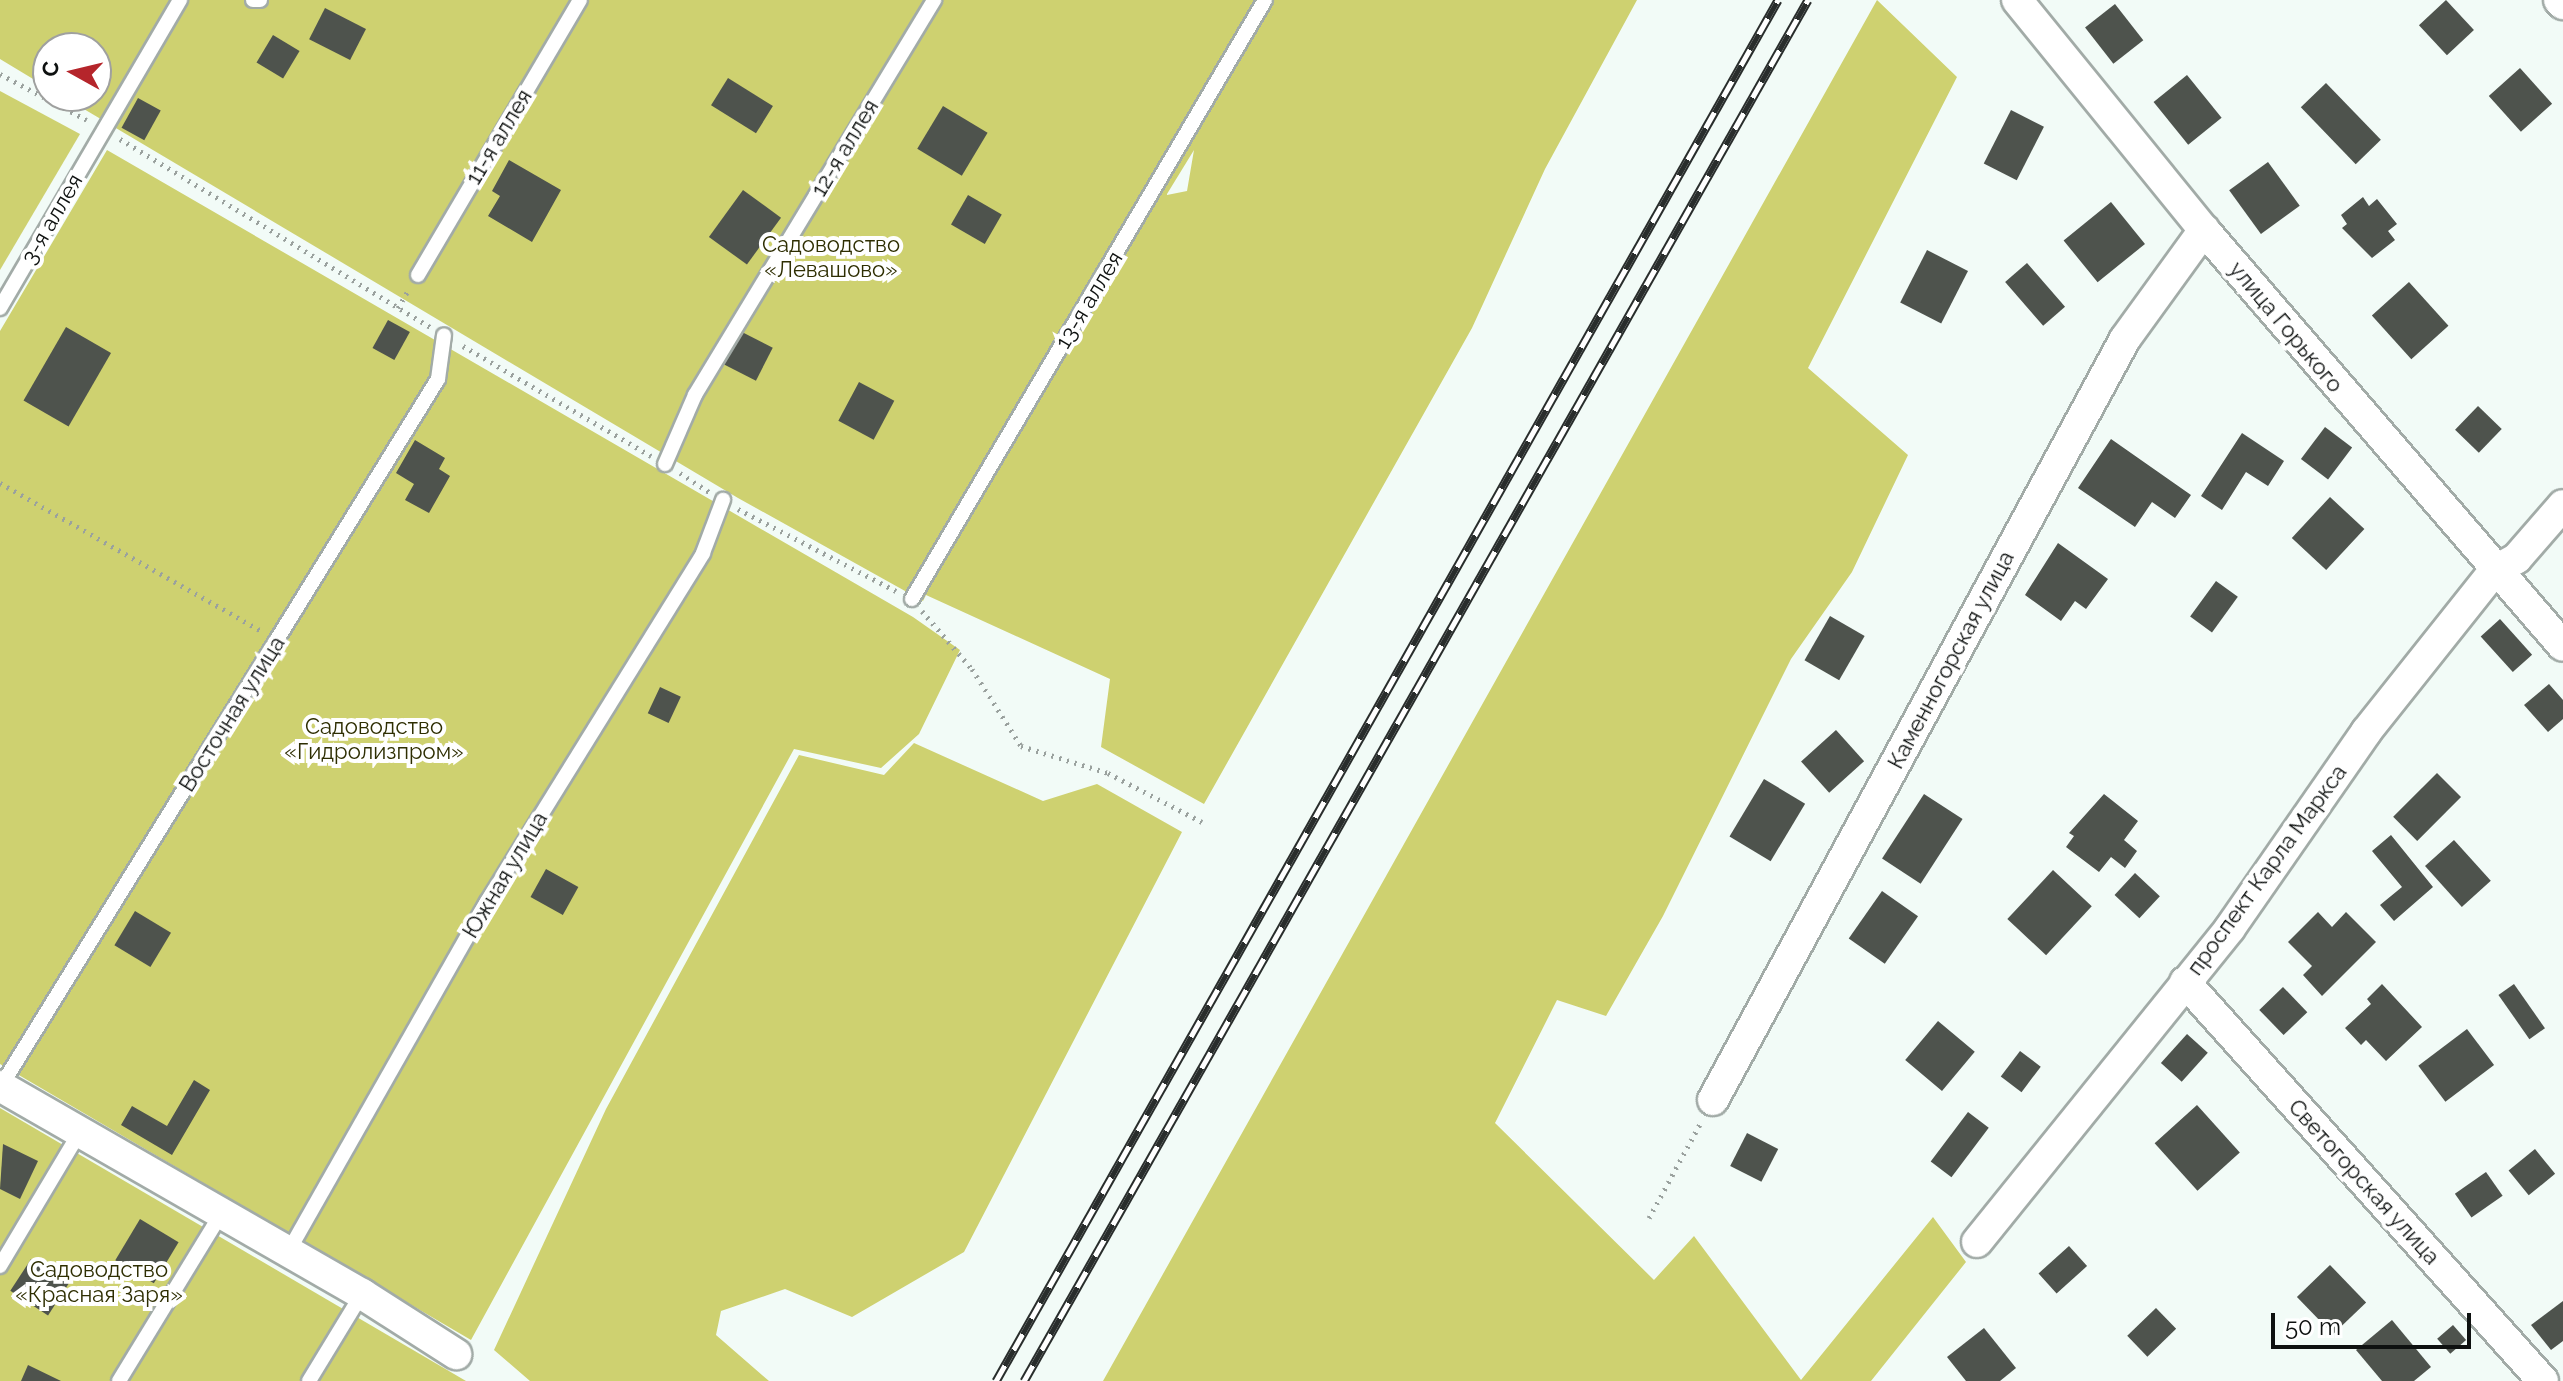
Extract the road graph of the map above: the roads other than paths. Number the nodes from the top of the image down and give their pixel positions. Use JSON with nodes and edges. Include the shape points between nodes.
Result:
{"nodes":[{"id":1,"x":180,"y":0,"type":"edge"},
{"id":2,"x":253,"y":0,"type":"edge"},
{"id":3,"x":260,"y":0,"type":"edge"},
{"id":4,"x":580,"y":0,"type":"edge"},
{"id":5,"x":934,"y":0,"type":"edge"},
{"id":6,"x":1265,"y":0,"type":"edge"},
{"id":7,"x":2017,"y":0,"type":"edge"},
{"id":8,"x":2204,"y":230,"type":"junction"},
{"id":9,"x":418,"y":275,"type":"dead end"},
{"id":10,"x":0,"y":308,"type":"edge"},
{"id":11,"x":444,"y":335,"type":"road end"},
{"id":12,"x":665,"y":464,"type":"road end"},
{"id":13,"x":723,"y":500,"type":"road end"},
{"id":14,"x":2563,"y":505,"type":"edge"},
{"id":15,"x":2494,"y":571,"type":"junction"},
{"id":16,"x":912,"y":599,"type":"road end"},
{"id":17,"x":2563,"y":646,"type":"edge"},
{"id":18,"x":2185,"y":982,"type":"junction"},
{"id":19,"x":0,"y":1086,"type":"edge"},
{"id":20,"x":1713,"y":1100,"type":"road end"},
{"id":21,"x":80,"y":1132,"type":"junction"},
{"id":22,"x":222,"y":1212,"type":"junction"},
{"id":23,"x":1977,"y":1242,"type":"dead end"},
{"id":24,"x":288,"y":1252,"type":"junction"},
{"id":25,"x":0,"y":1266,"type":"edge"},
{"id":26,"x":362,"y":1294,"type":"junction"},
{"id":27,"x":456,"y":1354,"type":"dead end"},
{"id":28,"x":119,"y":1381,"type":"edge"},
{"id":29,"x":309,"y":1381,"type":"edge"},
{"id":30,"x":2543,"y":1381,"type":"edge"}],
"edges":[{"from":1,"to":10,"type":"lane","name":"3-я аллея"},
{"from":2,"to":3,"type":"lane"},
{"from":4,"to":9,"type":"lane","name":"11-я аллея"},
{"from":5,"to":12,"type":"lane","name":"12-я аллея","via":[[695,395]]},
{"from":6,"to":16,"type":"lane","name":"13-я аллея"},
{"from":7,"to":8,"type":"street","name":"улица Горького"},
{"from":8,"to":15,"type":"street","name":"улица Горького"},
{"from":8,"to":20,"type":"street","name":"Каменногорская улица","via":[[2125,339]]},
{"from":11,"to":19,"type":"lane","name":"Восточная улица","via":[[438,379]]},
{"from":13,"to":24,"type":"lane","name":"Южная улица","via":[[703,553],[487,902]]},
{"from":14,"to":15,"type":"street","name":"проспект Карла Маркса","via":[[2517,558]]},
{"from":15,"to":17,"type":"street","name":"улица Горького"},
{"from":15,"to":18,"type":"street","name":"проспект Карла Маркса","via":[[2366,732],[2230,928]]},
{"from":18,"to":23,"type":"street","name":"проспект Карла Маркса"},
{"from":18,"to":30,"type":"street","name":"Светогорская улица"},
{"from":19,"to":21,"type":"street"},
{"from":21,"to":22,"type":"street"},
{"from":21,"to":25,"type":"lane"},
{"from":22,"to":24,"type":"street"},
{"from":22,"to":28,"type":"lane"},
{"from":24,"to":26,"type":"street"},
{"from":26,"to":27,"type":"street"},
{"from":26,"to":29,"type":"lane"}]}
